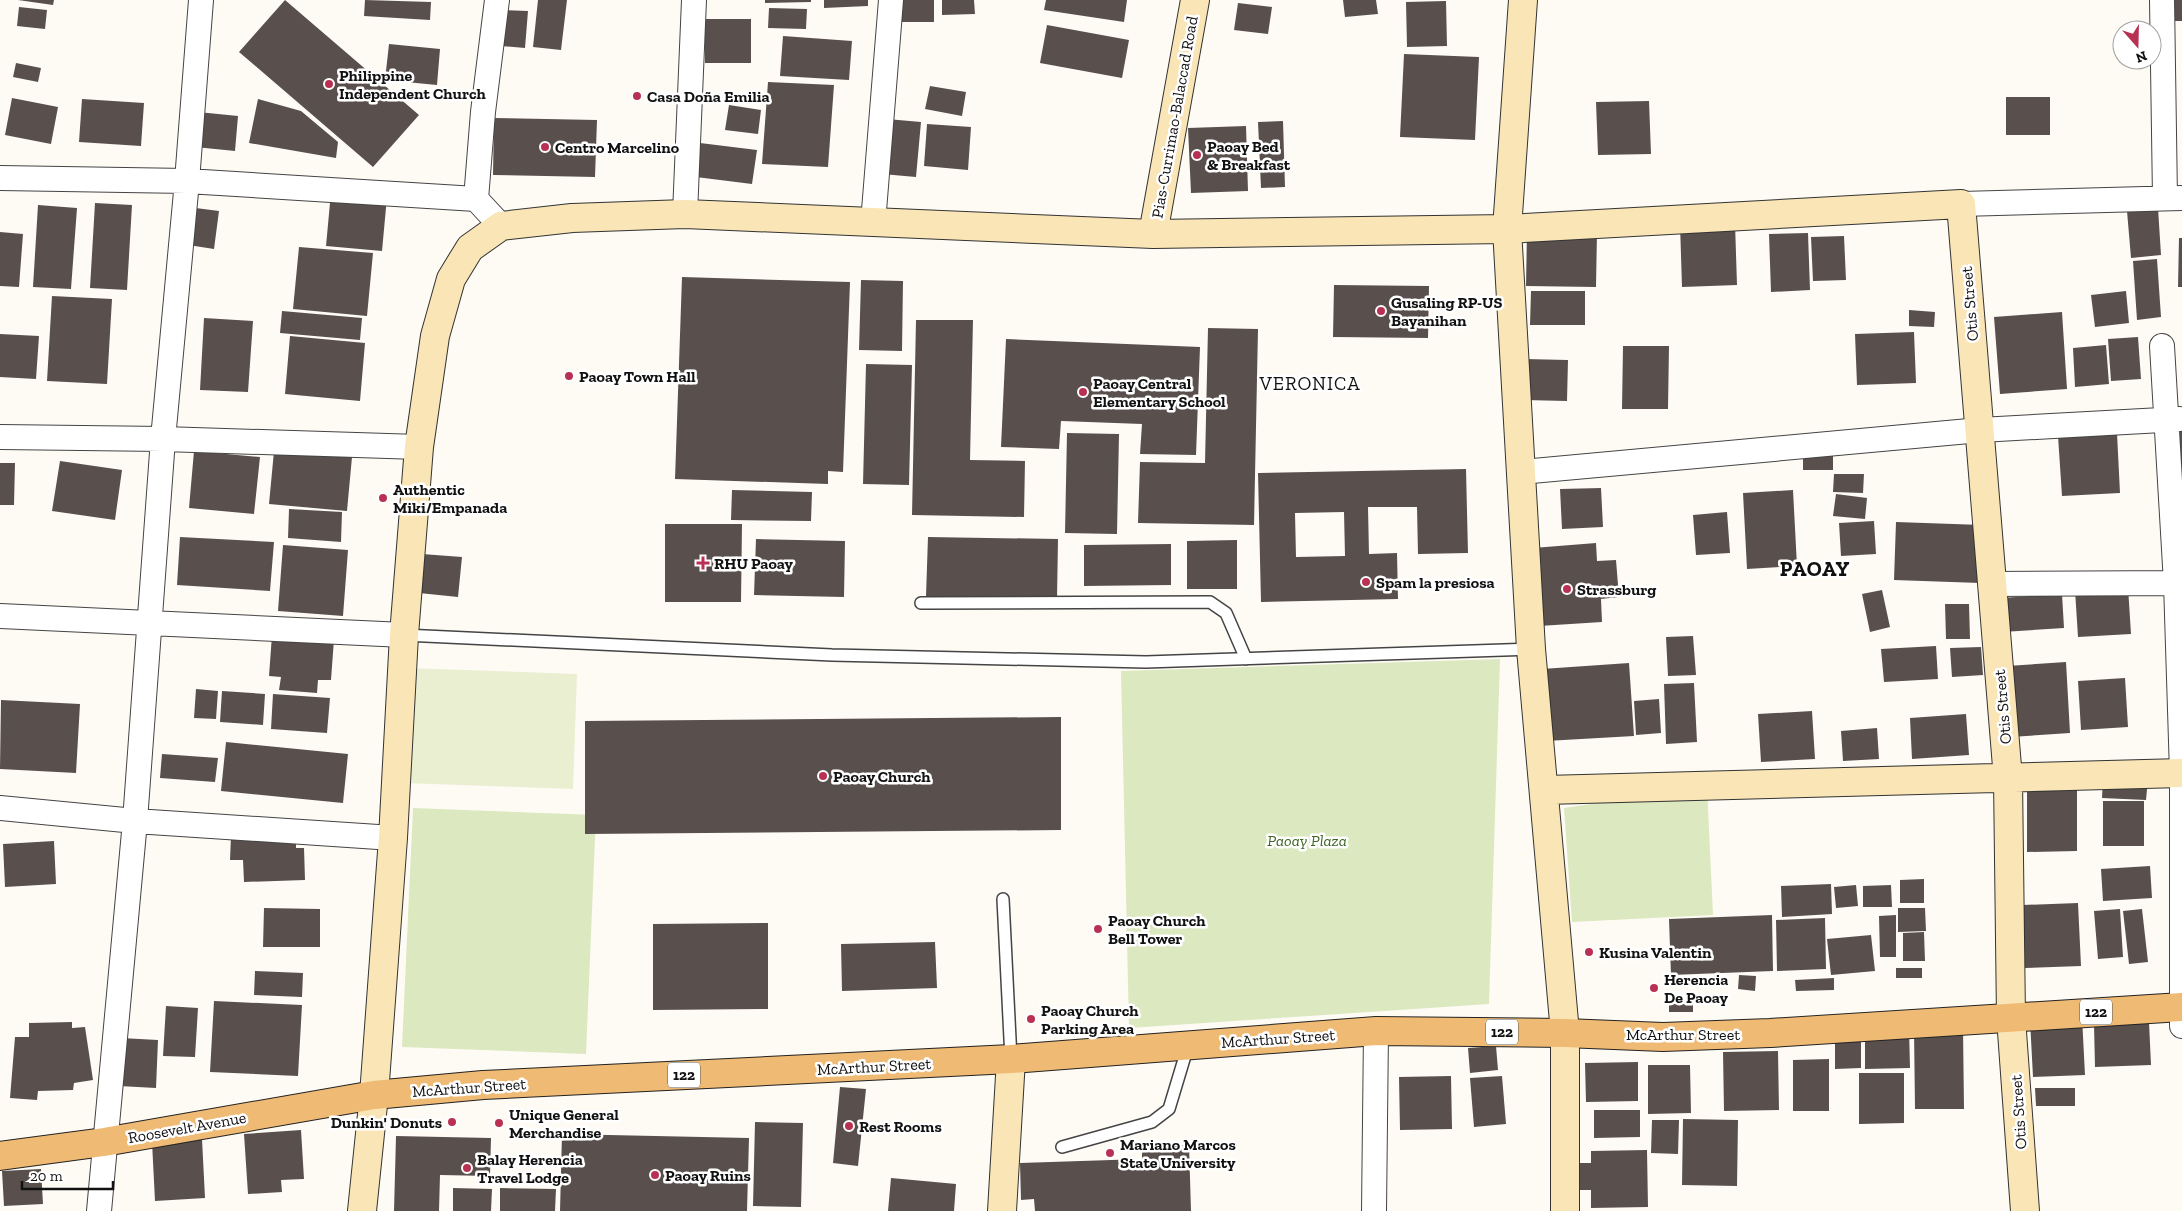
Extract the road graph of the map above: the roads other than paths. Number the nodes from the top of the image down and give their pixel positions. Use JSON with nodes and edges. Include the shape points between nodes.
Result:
{"nodes":[{"id":1,"x":201,"y":0,"type":"edge"},
{"id":2,"x":497,"y":0,"type":"edge"},
{"id":3,"x":694,"y":0,"type":"edge"},
{"id":4,"x":891,"y":0,"type":"edge"},
{"id":5,"x":1195,"y":0,"type":"edge"},
{"id":6,"x":1522,"y":0,"type":"edge"},
{"id":7,"x":2162,"y":0,"type":"edge"},
{"id":8,"x":0,"y":178,"type":"edge"},
{"id":9,"x":187,"y":181,"type":"junction"},
{"id":10,"x":476,"y":198,"type":"junction"},
{"id":11,"x":2173,"y":198,"type":"edge"},
{"id":12,"x":1961,"y":204,"type":"junction"},
{"id":13,"x":686,"y":214,"type":"junction"},
{"id":14,"x":873,"y":223,"type":"junction"},
{"id":15,"x":501,"y":226,"type":"junction"},
{"id":16,"x":1507,"y":229,"type":"junction"},
{"id":17,"x":1153,"y":234,"type":"junction"},
{"id":18,"x":2162,"y":346,"type":"dead end"},
{"id":19,"x":2174,"y":419,"type":"edge"},
{"id":20,"x":1980,"y":430,"type":"junction"},
{"id":21,"x":0,"y":437,"type":"edge"},
{"id":22,"x":163,"y":438,"type":"junction"},
{"id":23,"x":420,"y":447,"type":"junction"},
{"id":24,"x":1522,"y":472,"type":"junction"},
{"id":25,"x":2179,"y":583,"type":"edge"},
{"id":26,"x":1991,"y":584,"type":"junction"},
{"id":27,"x":921,"y":602,"type":"dead end"},
{"id":28,"x":0,"y":616,"type":"edge"},
{"id":29,"x":150,"y":624,"type":"junction"},
{"id":30,"x":404,"y":635,"type":"junction"},
{"id":31,"x":1531,"y":649,"type":"junction"},
{"id":32,"x":1246,"y":659,"type":"junction"},
{"id":33,"x":2182,"y":773,"type":"edge"},
{"id":34,"x":2008,"y":778,"type":"junction"},
{"id":35,"x":1545,"y":790,"type":"junction"},
{"id":36,"x":0,"y":808,"type":"edge"},
{"id":37,"x":135,"y":821,"type":"junction"},
{"id":38,"x":393,"y":838,"type":"junction"},
{"id":39,"x":1003,"y":899,"type":"dead end"},
{"id":40,"x":2182,"y":1013,"type":"edge"},
{"id":41,"x":2011,"y":1018,"type":"junction"},
{"id":42,"x":1376,"y":1032,"type":"junction"},
{"id":43,"x":1565,"y":1032,"type":"junction"},
{"id":44,"x":1188,"y":1044,"type":"junction"},
{"id":45,"x":1011,"y":1060,"type":"junction"},
{"id":46,"x":374,"y":1095,"type":"junction"},
{"id":47,"x":104,"y":1142,"type":"junction"},
{"id":48,"x":1062,"y":1147,"type":"dead end"},
{"id":49,"x":0,"y":1156,"type":"edge"},
{"id":50,"x":99,"y":1211,"type":"edge"},
{"id":51,"x":362,"y":1211,"type":"edge"},
{"id":52,"x":1002,"y":1211,"type":"edge"},
{"id":53,"x":1374,"y":1211,"type":"edge"},
{"id":54,"x":1565,"y":1211,"type":"edge"},
{"id":55,"x":2025,"y":1211,"type":"edge"}],
"edges":[{"from":1,"to":9,"type":"street"},
{"from":2,"to":10,"type":"street"},
{"from":3,"to":13,"type":"street"},
{"from":4,"to":14,"type":"street"},
{"from":5,"to":17,"type":"main road","name":"Pias-Currimao-Balaccad Road"},
{"from":6,"to":16,"type":"main road"},
{"from":7,"to":11,"type":"street"},
{"from":8,"to":9,"type":"street"},
{"from":9,"to":10,"type":"street"},
{"from":9,"to":22,"type":"street"},
{"from":10,"to":15,"type":"street"},
{"from":11,"to":12,"type":"street"},
{"from":12,"to":16,"type":"main road"},
{"from":12,"to":20,"type":"main road","name":"Otis Street"},
{"from":13,"to":14,"type":"main road"},
{"from":13,"to":15,"type":"main road","via":[[572,218]]},
{"from":14,"to":17,"type":"main road"},
{"from":15,"to":23,"type":"main road","via":[[470,248],[451,279],[435,336]]},
{"from":16,"to":17,"type":"main road"},
{"from":16,"to":24,"type":"main road"},
{"from":18,"to":19,"type":"street"},
{"from":19,"to":20,"type":"street"},
{"from":19,"to":25,"type":"street"},
{"from":20,"to":24,"type":"street"},
{"from":20,"to":26,"type":"main road","name":"Otis Street"},
{"from":21,"to":22,"type":"street"},
{"from":22,"to":23,"type":"street"},
{"from":22,"to":29,"type":"street"},
{"from":23,"to":30,"type":"main road"},
{"from":24,"to":31,"type":"main road"},
{"from":25,"to":26,"type":"street"},
{"from":25,"to":33,"type":"street"},
{"from":26,"to":34,"type":"main road","name":"Otis Street"},
{"from":27,"to":32,"type":"lane","via":[[1210,602],[1226,613]]},
{"from":28,"to":29,"type":"street"},
{"from":29,"to":30,"type":"street"},
{"from":29,"to":37,"type":"street"},
{"from":30,"to":32,"type":"lane","via":[[832,655],[1146,662]]},
{"from":30,"to":38,"type":"main road"},
{"from":31,"to":32,"type":"lane"},
{"from":31,"to":35,"type":"main road"},
{"from":33,"to":34,"type":"main road"},
{"from":33,"to":40,"type":"street"},
{"from":34,"to":35,"type":"main road"},
{"from":34,"to":41,"type":"main road","name":"Otis Street"},
{"from":35,"to":43,"type":"main road"},
{"from":36,"to":37,"type":"street"},
{"from":37,"to":38,"type":"street"},
{"from":37,"to":47,"type":"street"},
{"from":38,"to":46,"type":"main road"},
{"from":39,"to":45,"type":"lane"},
{"from":40,"to":41,"type":"main road","name":"McArthur Street","number":"122"},
{"from":41,"to":43,"type":"main road","name":"McArthur Street","number":"122","via":[[1770,1033],[1672,1036]]},
{"from":41,"to":55,"type":"main road","name":"Otis Street"},
{"from":42,"to":43,"type":"main road","name":"McArthur Street","number":"122"},
{"from":42,"to":44,"type":"main road","name":"McArthur Street","number":"122"},
{"from":42,"to":53,"type":"street"},
{"from":43,"to":54,"type":"main road"},
{"from":44,"to":45,"type":"main road","name":"McArthur Street","number":"122"},
{"from":44,"to":48,"type":"lane","via":[[1169,1109],[1152,1122]]},
{"from":45,"to":46,"type":"main road","name":"McArthur Street","number":"122","via":[[483,1085]]},
{"from":45,"to":52,"type":"main road"},
{"from":46,"to":47,"type":"main road","name":"Roosevelt Avenue"},
{"from":46,"to":51,"type":"main road"},
{"from":47,"to":49,"type":"main road","name":"Roosevelt Avenue"},
{"from":47,"to":50,"type":"street"}]}
